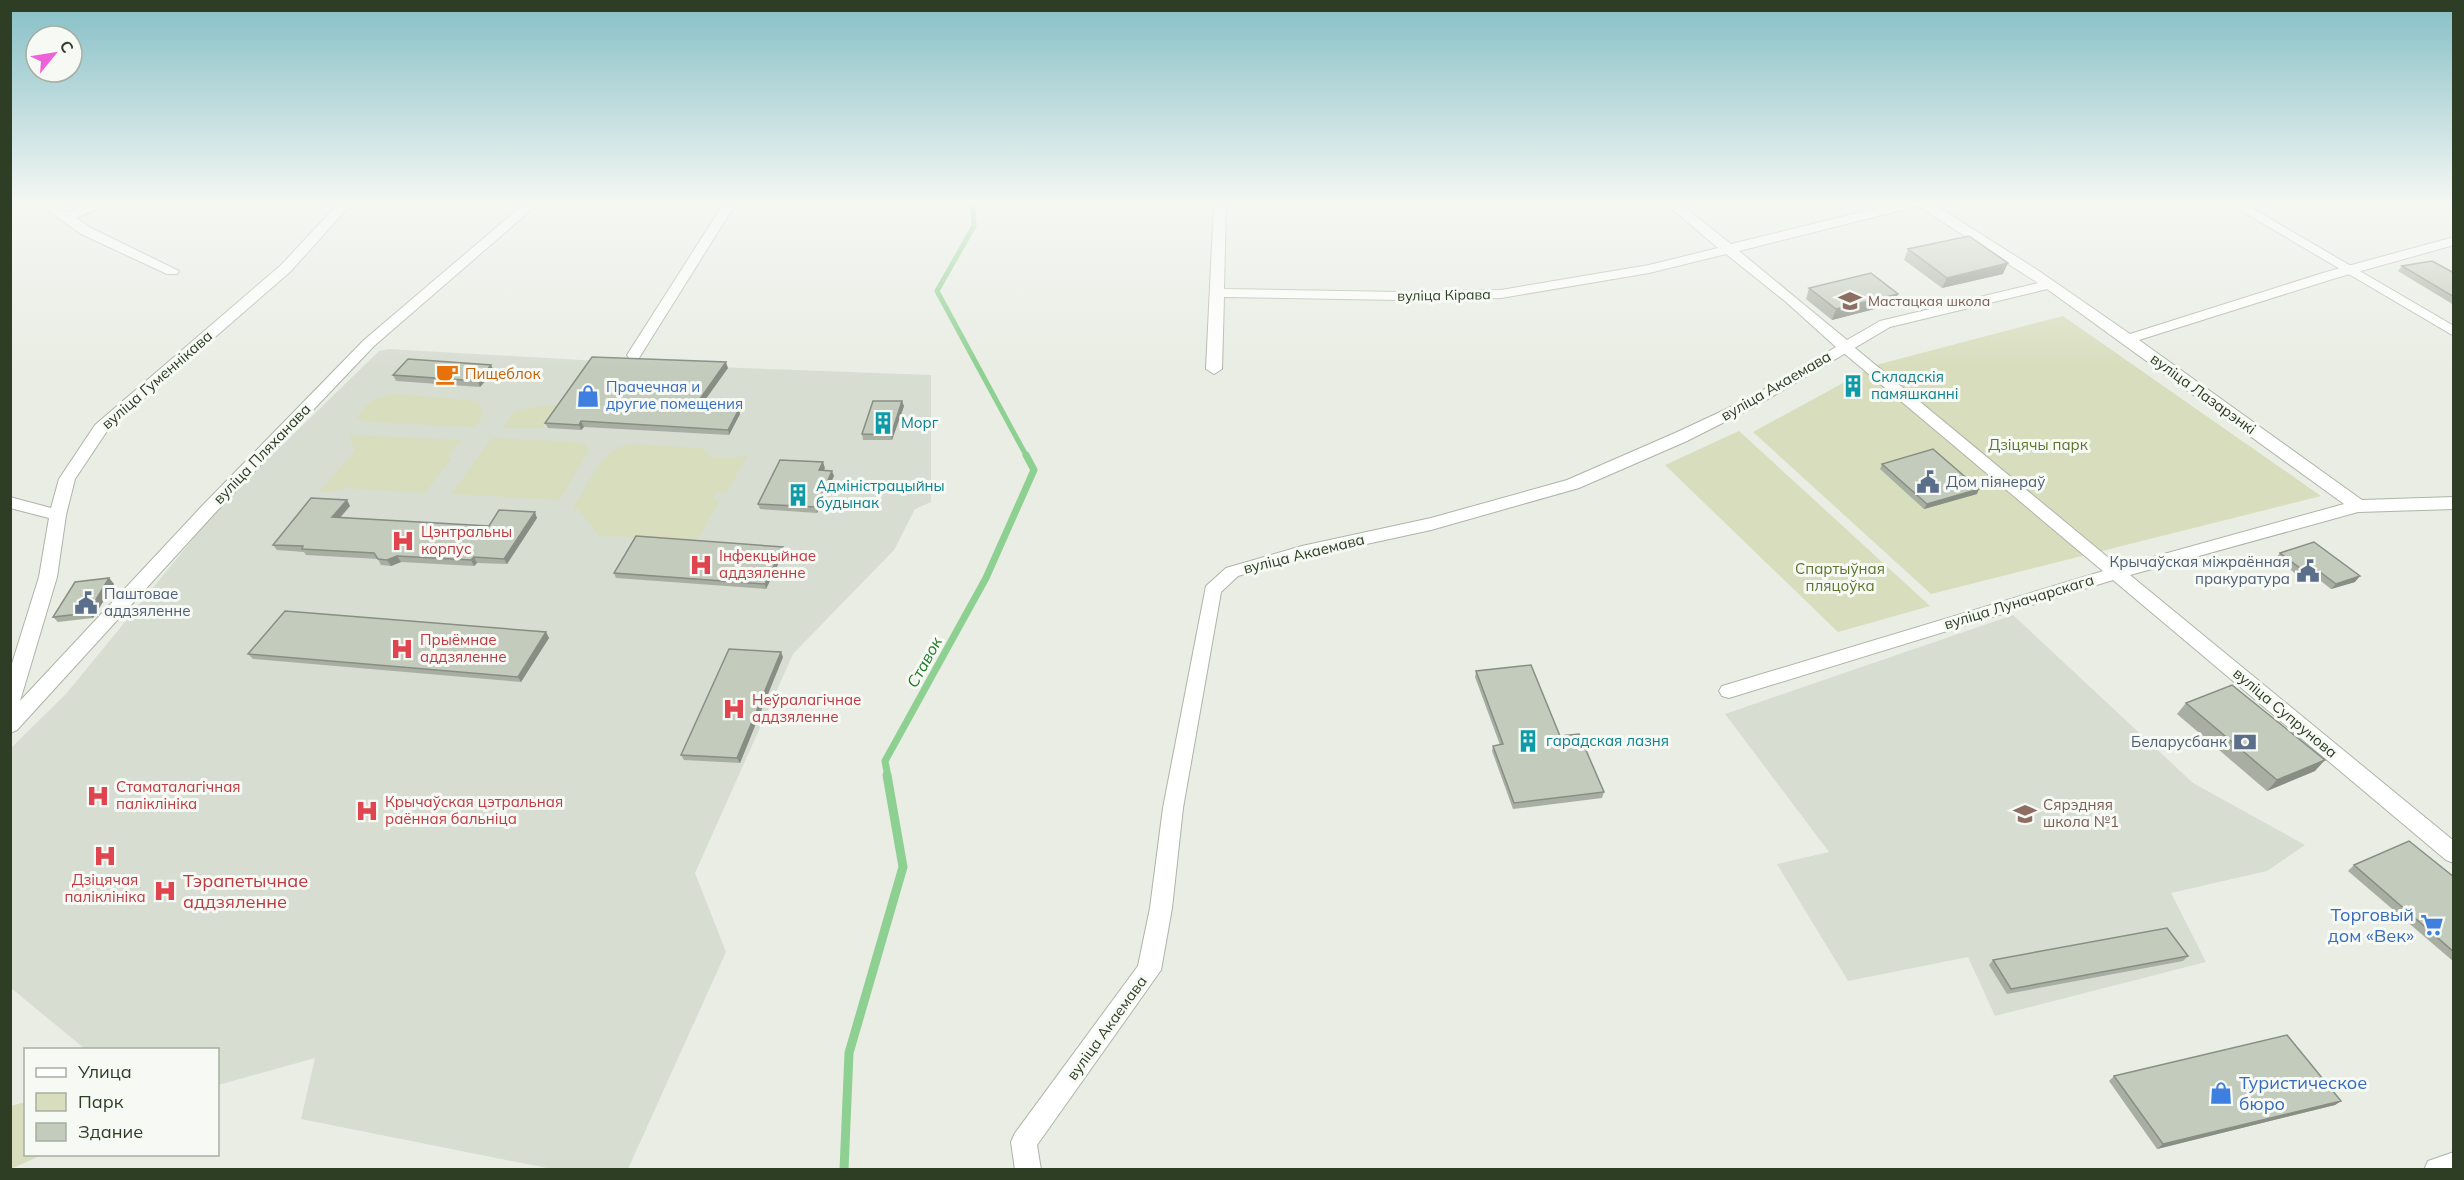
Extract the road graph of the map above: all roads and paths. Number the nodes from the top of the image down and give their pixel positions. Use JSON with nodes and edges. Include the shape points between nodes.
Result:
{"nodes":[{"id":1,"x":144,"y":258,"type":"edge"},
{"id":2,"x":295,"y":258,"type":"edge"},
{"id":3,"x":468,"y":258,"type":"edge"},
{"id":4,"x":695,"y":258,"type":"edge"},
{"id":5,"x":1218,"y":258,"type":"edge"},
{"id":6,"x":1696,"y":258,"type":"edge"},
{"id":7,"x":1740,"y":258,"type":"edge"},
{"id":8,"x":2010,"y":258,"type":"edge"},
{"id":9,"x":2326,"y":258,"type":"edge"},
{"id":10,"x":2394,"y":258,"type":"edge"},
{"id":11,"x":172,"y":271,"type":"dead end"},
{"id":12,"x":2348,"y":271,"type":"junction"},
{"id":13,"x":2047,"y":285,"type":"junction"},
{"id":14,"x":1216,"y":293,"type":"junction"},
{"id":15,"x":2454,"y":333,"type":"edge"},
{"id":16,"x":2128,"y":339,"type":"junction"},
{"id":17,"x":1844,"y":346,"type":"junction"},
{"id":18,"x":634,"y":355,"type":"dead end"},
{"id":19,"x":1214,"y":369,"type":"dead end"},
{"id":20,"x":10,"y":502,"type":"edge"},
{"id":21,"x":2454,"y":503,"type":"edge"},
{"id":22,"x":2358,"y":506,"type":"junction"},
{"id":23,"x":58,"y":515,"type":"junction"},
{"id":24,"x":2116,"y":573,"type":"junction"},
{"id":25,"x":1729,"y":691,"type":"dead end"},
{"id":26,"x":10,"y":704,"type":"edge"},
{"id":27,"x":10,"y":725,"type":"edge"},
{"id":28,"x":2454,"y":854,"type":"edge"},
{"id":29,"x":2454,"y":1164,"type":"edge"},
{"id":30,"x":1028,"y":1170,"type":"edge"},
{"id":31,"x":2437,"y":1170,"type":"edge"}],
"edges":[{"from":1,"to":11,"type":"street"},
{"from":2,"to":23,"type":"street","name":"вуліца Гуменнікава","via":[[101,428],[67,479]]},
{"from":3,"to":27,"type":"street","name":"вуліца Пляханава","via":[[369,343]]},
{"from":4,"to":18,"type":"street"},
{"from":5,"to":14,"type":"street"},
{"from":6,"to":14,"type":"street","name":"вуліца Кірава","via":[[1501,294]]},
{"from":7,"to":17,"type":"street","name":"вуліца Супрунова"},
{"from":8,"to":13,"type":"street","name":"вуліца Лазарэнкі"},
{"from":9,"to":12,"type":"street"},
{"from":10,"to":12,"type":"street"},
{"from":12,"to":15,"type":"street"},
{"from":12,"to":16,"type":"street"},
{"from":13,"to":16,"type":"street","name":"вуліца Лазарэнкі"},
{"from":13,"to":17,"type":"street","name":"вуліца Акаемава","via":[[1885,324]]},
{"from":14,"to":19,"type":"street"},
{"from":16,"to":22,"type":"street","name":"вуліца Лазарэнкі"},
{"from":17,"to":24,"type":"street","name":"вуліца Супрунова"},
{"from":17,"to":30,"type":"street","name":"вуліца Акаемава","via":[[1751,403],[1572,484],[1431,524],[1302,552],[1232,572],[1212,590],[1149,970],[1024,1142]]},
{"from":20,"to":23,"type":"street"},
{"from":21,"to":22,"type":"street","name":"вуліца Луначарскага"},
{"from":22,"to":24,"type":"street","name":"вуліца Луначарскага"},
{"from":23,"to":26,"type":"street","name":"вуліца Гуменнікава","via":[[48,577]]},
{"from":24,"to":25,"type":"street","name":"вуліца Луначарскага"},
{"from":24,"to":28,"type":"street","name":"вуліца Супрунова"},
{"from":29,"to":31,"type":"street"}]}
